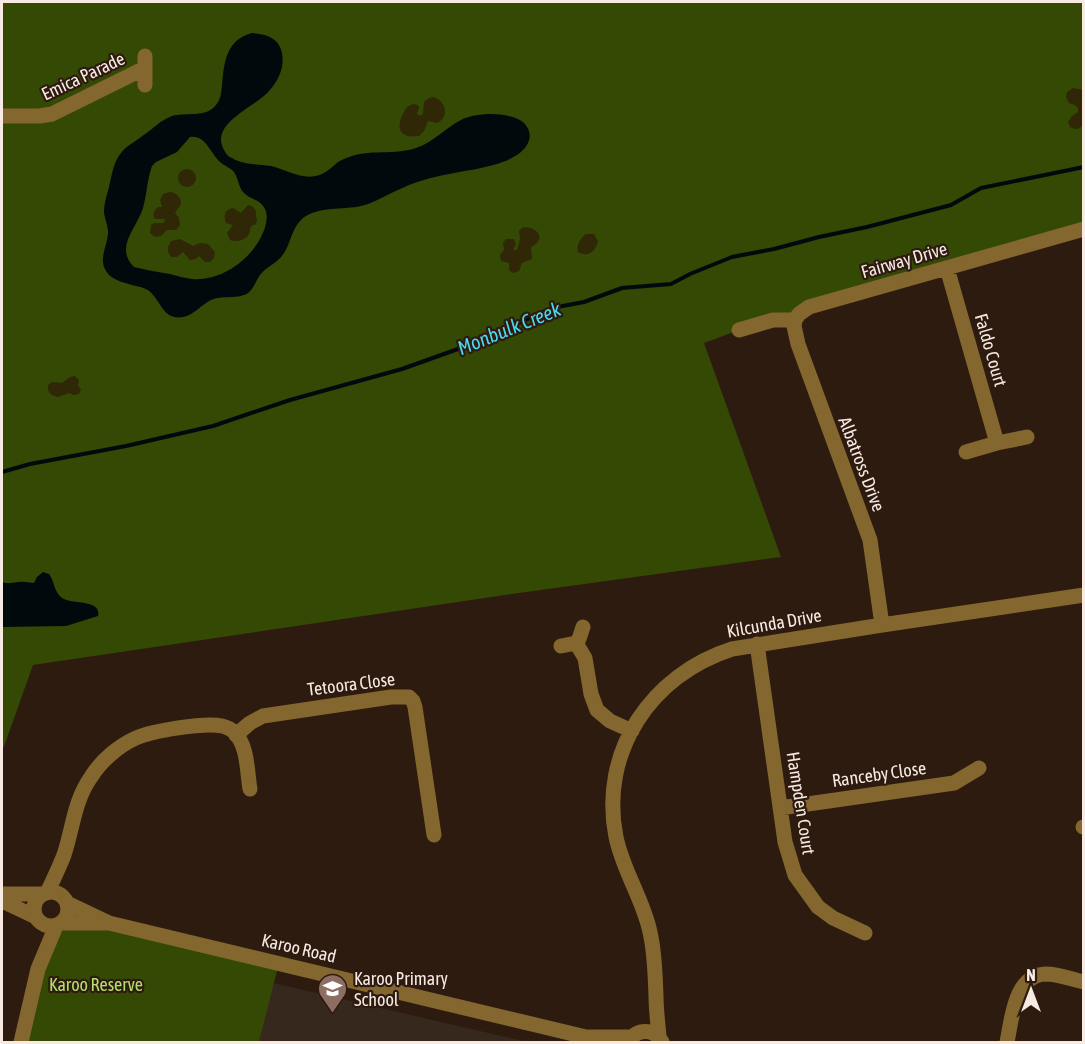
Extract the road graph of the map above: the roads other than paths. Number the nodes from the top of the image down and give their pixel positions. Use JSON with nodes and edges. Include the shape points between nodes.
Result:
{"nodes":[{"id":1,"x":146,"y":85,"type":"dead end"},
{"id":2,"x":2,"y":116,"type":"edge"},
{"id":3,"x":1083,"y":229,"type":"edge"},
{"id":4,"x":947,"y":268,"type":"junction"},
{"id":5,"x":795,"y":320,"type":"junction"},
{"id":6,"x":740,"y":330,"type":"dead end"},
{"id":7,"x":1027,"y":437,"type":"dead end"},
{"id":8,"x":997,"y":443,"type":"junction"},
{"id":9,"x":966,"y":452,"type":"dead end"},
{"id":10,"x":1083,"y":595,"type":"edge"},
{"id":11,"x":882,"y":625,"type":"junction"},
{"id":12,"x":583,"y":627,"type":"dead end"},
{"id":13,"x":757,"y":644,"type":"junction"},
{"id":14,"x":632,"y":731,"type":"junction"},
{"id":15,"x":236,"y":735,"type":"junction"},
{"id":16,"x":979,"y":768,"type":"dead end"},
{"id":17,"x":250,"y":789,"type":"dead end"},
{"id":18,"x":780,"y":808,"type":"junction"},
{"id":19,"x":434,"y":835,"type":"dead end"},
{"id":20,"x":64,"y":854,"type":"junction"},
{"id":21,"x":45,"y":893,"type":"junction"},
{"id":22,"x":2,"y":894,"type":"edge"},
{"id":23,"x":2,"y":901,"type":"edge"},
{"id":24,"x":66,"y":901,"type":"junction"},
{"id":25,"x":37,"y":919,"type":"junction"},
{"id":26,"x":109,"y":923,"type":"junction"},
{"id":27,"x":59,"y":924,"type":"junction"},
{"id":28,"x":866,"y":933,"type":"dead end"},
{"id":29,"x":38,"y":969,"type":"junction"},
{"id":30,"x":1083,"y":982,"type":"edge"},
{"id":31,"x":656,"y":996,"type":"junction"},
{"id":32,"x":633,"y":1037,"type":"edge"},
{"id":33,"x":592,"y":1040,"type":"edge"},
{"id":34,"x":661,"y":1040,"type":"edge"},
{"id":35,"x":21,"y":1042,"type":"edge"},
{"id":36,"x":1007,"y":1042,"type":"edge"}],
"edges":[{"from":1,"to":2,"type":"street","name":"Emica Parade","via":[[145,62],[52,114]]},
{"from":3,"to":4,"type":"street","name":"Fairway Drive"},
{"from":4,"to":5,"type":"street","name":"Fairway Drive","via":[[809,307]]},
{"from":4,"to":8,"type":"street","name":"Faldo Court"},
{"from":5,"to":6,"type":"street","name":"Fairway Drive","via":[[773,320]]},
{"from":5,"to":11,"type":"street","name":"Albatross Drive","via":[[798,344],[870,540]]},
{"from":7,"to":8,"type":"street"},
{"from":8,"to":9,"type":"street"},
{"from":10,"to":11,"type":"street","name":"Kilcunda Drive"},
{"from":11,"to":13,"type":"street","name":"Kilcunda Drive"},
{"from":12,"to":14,"type":"street","via":[[579,639],[569,644],[582,650],[597,710],[610,722]]},
{"from":13,"to":14,"type":"street","name":"Kilcunda Drive","via":[[709,657],[678,676],[649,705]]},
{"from":13,"to":18,"type":"street","name":"Hampden Court"},
{"from":14,"to":31,"type":"street","name":"Kilcunda Drive","via":[[613,789],[614,820],[620,852],[651,933]]},
{"from":15,"to":17,"type":"street","via":[[244,750]]},
{"from":15,"to":19,"type":"street","name":"Tetoora Close","via":[[263,716],[409,697],[416,707]]},
{"from":15,"to":20,"type":"street","via":[[220,725],[197,726],[153,733],[124,745],[89,780],[76,806]]},
{"from":16,"to":18,"type":"street","name":"Ranceby Close","via":[[954,783]]},
{"from":18,"to":28,"type":"street","name":"Hampden Court","via":[[787,854],[801,885],[822,911]]},
{"from":20,"to":21,"type":"street"},
{"from":20,"to":24,"type":"street"},
{"from":21,"to":22,"type":"street"},
{"from":21,"to":24,"type":"street","via":[[57,893]]},
{"from":21,"to":25,"type":"street","via":[[35,904]]},
{"from":23,"to":25,"type":"street"},
{"from":24,"to":26,"type":"street","name":"Karoo Road"},
{"from":24,"to":27,"type":"street","via":[[67,916]]},
{"from":25,"to":27,"type":"street","via":[[46,926]]},
{"from":25,"to":29,"type":"street"},
{"from":26,"to":27,"type":"street","name":"Karoo Road"},
{"from":26,"to":33,"type":"street","name":"Karoo Road"},
{"from":27,"to":29,"type":"street"},
{"from":29,"to":35,"type":"street"},
{"from":30,"to":36,"type":"street","via":[[1045,974],[1029,979],[1017,997]]},
{"from":31,"to":32,"type":"street","name":"Kilcunda Drive","via":[[649,1017]]},
{"from":31,"to":34,"type":"street","name":"Kilcunda Drive"},
{"from":32,"to":33,"type":"street","name":"Karoo Road"},
{"from":32,"to":34,"type":"street","name":"Karoo Road","via":[[650,1032]]}]}
